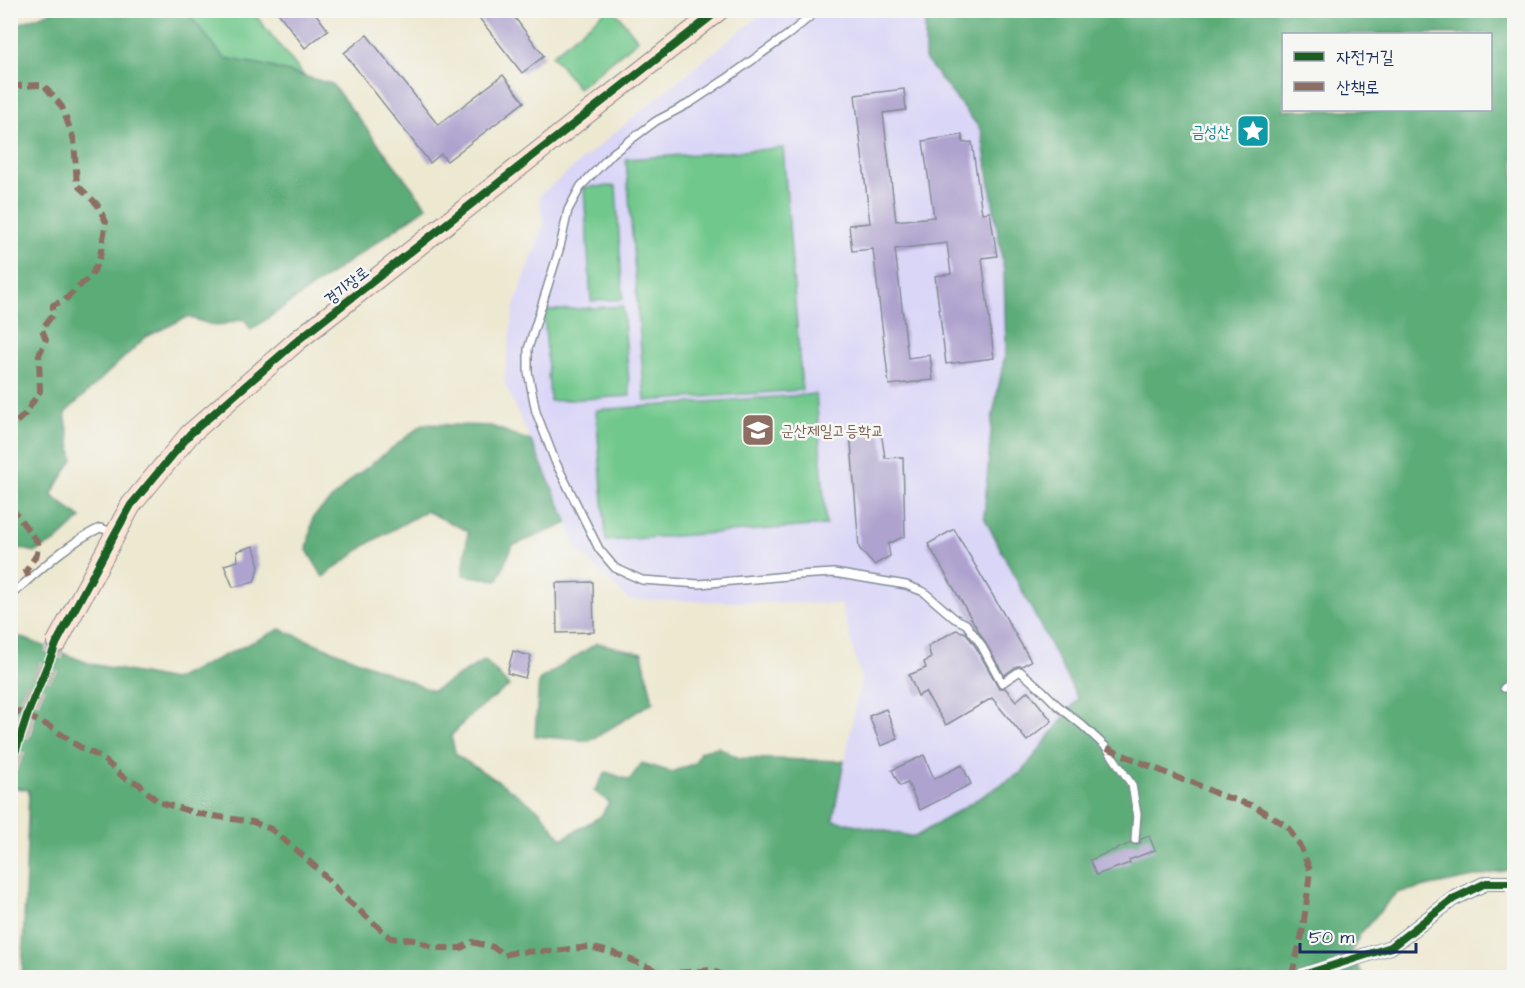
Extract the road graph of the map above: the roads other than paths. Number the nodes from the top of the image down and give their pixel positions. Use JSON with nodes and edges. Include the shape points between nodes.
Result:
{"nodes":[{"id":1,"x":719,"y":10,"type":"edge"},
{"id":2,"x":818,"y":10,"type":"edge"},
{"id":3,"x":116,"y":532,"type":"junction"},
{"id":4,"x":10,"y":596,"type":"edge"},
{"id":5,"x":57,"y":642,"type":"tunnel mouth"},
{"id":6,"x":1515,"y":679,"type":"edge"},
{"id":7,"x":1504,"y":688,"type":"dead end"},
{"id":8,"x":1135,"y":840,"type":"dead end"},
{"id":9,"x":1515,"y":883,"type":"edge"},
{"id":10,"x":1303,"y":975,"type":"dead end"}],
"edges":[{"from":1,"to":3,"type":"street","name":"경기장로","via":[[298,340],[190,434],[131,505]]},
{"from":2,"to":8,"type":"lane","via":[[726,79],[656,121],[613,153],[581,186],[568,210],[528,349],[536,412],[599,549],[615,568],[642,580],[699,584],[834,573],[906,585],[924,592],[966,624],[1002,683],[1020,671],[1107,748],[1132,785],[1137,814]]},
{"from":3,"to":4,"type":"lane","via":[[100,528],[81,537]]},
{"from":3,"to":5,"type":"street","name":"경기장로"},
{"from":6,"to":7,"type":"lane"},
{"from":9,"to":10,"type":"street","via":[[1486,883],[1453,899],[1391,947]]}]}
